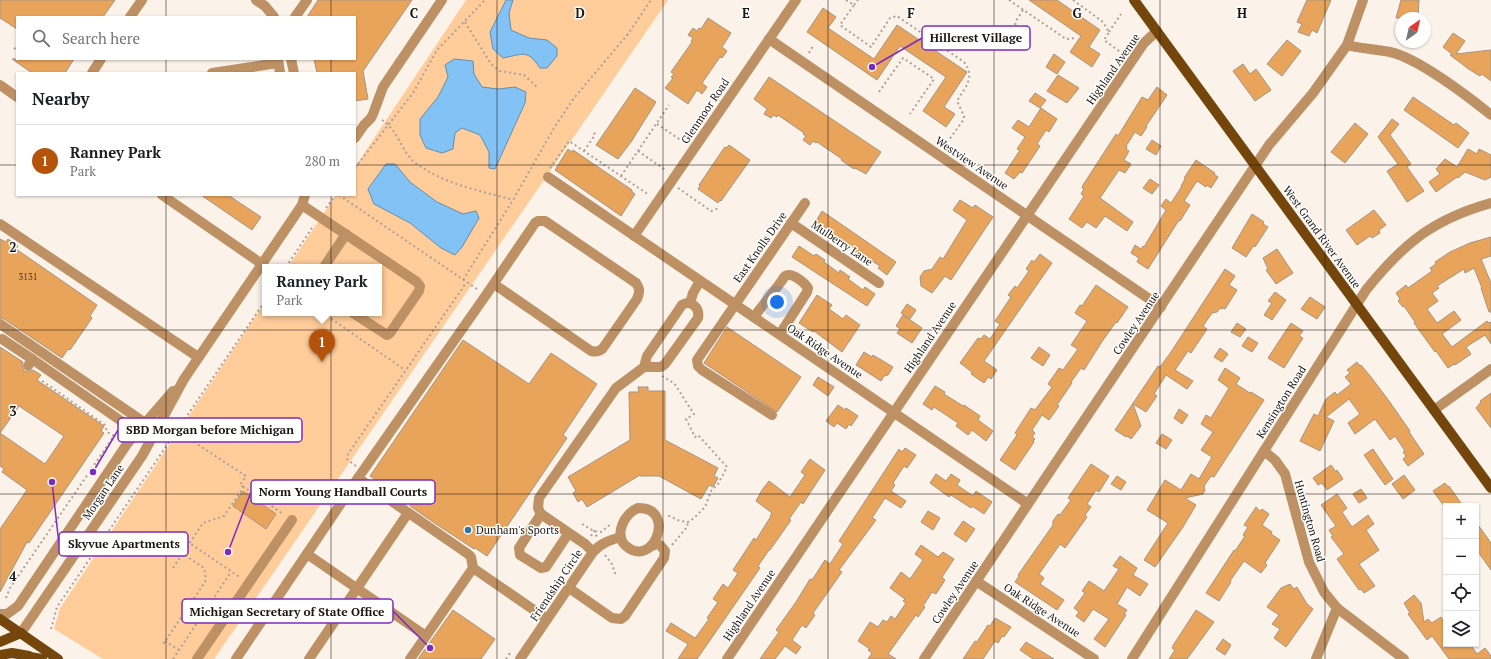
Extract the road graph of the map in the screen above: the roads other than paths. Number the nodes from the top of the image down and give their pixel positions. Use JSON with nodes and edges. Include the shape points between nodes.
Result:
{"nodes":[{"id":1,"x":142,"y":0,"type":"edge"},
{"id":2,"x":256,"y":0,"type":"edge"},
{"id":3,"x":307,"y":0,"type":"edge"},
{"id":4,"x":442,"y":0,"type":"edge"},
{"id":5,"x":796,"y":0,"type":"edge"},
{"id":6,"x":1134,"y":0,"type":"edge"},
{"id":7,"x":1363,"y":0,"type":"edge"},
{"id":8,"x":131,"y":16,"type":"edge"},
{"id":9,"x":273,"y":16,"type":"edge"},
{"id":10,"x":296,"y":16,"type":"edge"},
{"id":11,"x":1157,"y":31,"type":"junction"},
{"id":12,"x":769,"y":39,"type":"junction"},
{"id":13,"x":1347,"y":45,"type":"junction"},
{"id":14,"x":101,"y":60,"type":"edge"},
{"id":15,"x":291,"y":60,"type":"edge"},
{"id":16,"x":278,"y":61,"type":"edge"},
{"id":17,"x":93,"y":72,"type":"edge"},
{"id":18,"x":218,"y":72,"type":"edge"},
{"id":19,"x":280,"y":72,"type":"edge"},
{"id":20,"x":294,"y":72,"type":"edge"},
{"id":21,"x":0,"y":86,"type":"edge"},
{"id":22,"x":16,"y":96,"type":"edge"},
{"id":23,"x":1491,"y":115,"type":"edge"},
{"id":24,"x":356,"y":137,"type":"edge"},
{"id":25,"x":1256,"y":167,"type":"junction"},
{"id":26,"x":549,"y":173,"type":"road end"},
{"id":27,"x":163,"y":196,"type":"edge"},
{"id":28,"x":302,"y":200,"type":"edge"},
{"id":29,"x":805,"y":203,"type":"dead end"},
{"id":30,"x":1491,"y":203,"type":"edge"},
{"id":31,"x":1027,"y":215,"type":"junction"},
{"id":32,"x":791,"y":223,"type":"junction"},
{"id":33,"x":0,"y":224,"type":"edge"},
{"id":34,"x":346,"y":234,"type":"junction"},
{"id":35,"x":634,"y":236,"type":"junction"},
{"id":36,"x":262,"y":264,"type":"junction"},
{"id":37,"x":326,"y":264,"type":"edge"},
{"id":38,"x":700,"y":281,"type":"junction"},
{"id":39,"x":879,"y":283,"type":"dead end"},
{"id":40,"x":494,"y":284,"type":"junction"},
{"id":41,"x":690,"y":303,"type":"junction"},
{"id":42,"x":735,"y":304,"type":"junction"},
{"id":43,"x":1357,"y":304,"type":"junction"},
{"id":44,"x":1161,"y":307,"type":"junction"},
{"id":45,"x":357,"y":316,"type":"edge"},
{"id":46,"x":754,"y":317,"type":"junction"},
{"id":47,"x":0,"y":324,"type":"edge"},
{"id":48,"x":780,"y":334,"type":"junction"},
{"id":49,"x":2,"y":339,"type":"dead end"},
{"id":50,"x":198,"y":357,"type":"junction"},
{"id":51,"x":644,"y":368,"type":"junction"},
{"id":52,"x":1491,"y":369,"type":"edge"},
{"id":53,"x":184,"y":379,"type":"junction"},
{"id":54,"x":1434,"y":410,"type":"junction"},
{"id":55,"x":894,"y":413,"type":"junction"},
{"id":56,"x":772,"y":415,"type":"dead end"},
{"id":57,"x":146,"y":423,"type":"junction"},
{"id":58,"x":137,"y":432,"type":"junction"},
{"id":59,"x":1264,"y":451,"type":"junction"},
{"id":60,"x":361,"y":474,"type":"junction"},
{"id":61,"x":1491,"y":488,"type":"edge"},
{"id":62,"x":1028,"y":504,"type":"junction"},
{"id":63,"x":408,"y":513,"type":"junction"},
{"id":64,"x":541,"y":514,"type":"junction"},
{"id":65,"x":78,"y":518,"type":"junction"},
{"id":66,"x":292,"y":520,"type":"road end"},
{"id":67,"x":93,"y":528,"type":"junction"},
{"id":68,"x":568,"y":534,"type":"junction"},
{"id":69,"x":621,"y":537,"type":"junction"},
{"id":70,"x":652,"y":546,"type":"junction"},
{"id":71,"x":593,"y":552,"type":"junction"},
{"id":72,"x":308,"y":554,"type":"junction"},
{"id":73,"x":473,"y":568,"type":"junction"},
{"id":74,"x":976,"y":581,"type":"junction"},
{"id":75,"x":357,"y":588,"type":"junction"},
{"id":76,"x":569,"y":588,"type":"junction"},
{"id":77,"x":1337,"y":608,"type":"junction"},
{"id":78,"x":0,"y":614,"type":"edge"},
{"id":79,"x":0,"y":619,"type":"edge"},
{"id":80,"x":547,"y":619,"type":"junction"},
{"id":81,"x":21,"y":633,"type":"junction"},
{"id":82,"x":426,"y":636,"type":"junction"},
{"id":83,"x":0,"y":642,"type":"edge"},
{"id":84,"x":0,"y":655,"type":"edge"},
{"id":85,"x":29,"y":656,"type":"junction"},
{"id":86,"x":14,"y":659,"type":"edge"},
{"id":87,"x":42,"y":659,"type":"edge"},
{"id":88,"x":58,"y":659,"type":"edge"},
{"id":89,"x":197,"y":659,"type":"edge"},
{"id":90,"x":236,"y":659,"type":"edge"},
{"id":91,"x":309,"y":659,"type":"edge"},
{"id":92,"x":410,"y":659,"type":"edge"},
{"id":93,"x":520,"y":659,"type":"edge"},
{"id":94,"x":727,"y":659,"type":"edge"},
{"id":95,"x":924,"y":659,"type":"edge"},
{"id":96,"x":1094,"y":659,"type":"edge"},
{"id":97,"x":1132,"y":659,"type":"edge"},
{"id":98,"x":1316,"y":659,"type":"edge"},
{"id":99,"x":1404,"y":659,"type":"edge"}],
"edges":[{"from":1,"to":8,"type":"street"},
{"from":2,"to":9,"type":"street"},
{"from":3,"to":10,"type":"street"},
{"from":4,"to":24,"type":"street","via":[[383,87],[371,118]]},
{"from":5,"to":12,"type":"street","name":"Glenmoor Road"},
{"from":6,"to":11,"type":"main road","name":"West Grand River Avenue"},
{"from":7,"to":13,"type":"street","name":"Cowley Avenue"},
{"from":11,"to":25,"type":"main road","name":"West Grand River Avenue"},
{"from":11,"to":31,"type":"street","name":"Highland Avenue","via":[[1144,42]]},
{"from":12,"to":31,"type":"street","name":"Westview Avenue"},
{"from":12,"to":35,"type":"street","name":"Glenmoor Road"},
{"from":13,"to":23,"type":"street","via":[[1390,52],[1406,58],[1429,71]]},
{"from":13,"to":25,"type":"street","name":"Cowley Avenue","via":[[1313,93],[1269,145]]},
{"from":14,"to":17,"type":"street"},
{"from":15,"to":20,"type":"street"},
{"from":16,"to":18,"type":"street"},
{"from":16,"to":19,"type":"street"},
{"from":21,"to":22,"type":"street"},
{"from":25,"to":43,"type":"main road","name":"West Grand River Avenue"},
{"from":25,"to":44,"type":"street","name":"Cowley Avenue"},
{"from":26,"to":35,"type":"street","name":"Oak Ridge Avenue"},
{"from":27,"to":36,"type":"street"},
{"from":28,"to":34,"type":"street","via":[[319,217]]},
{"from":28,"to":36,"type":"street","name":"Morgan Lane"},
{"from":29,"to":32,"type":"street","name":"East Knolls Drive"},
{"from":30,"to":43,"type":"street","name":"Kensington Road","via":[[1448,218],[1408,244],[1372,282]]},
{"from":31,"to":44,"type":"street","name":"Westview Avenue"},
{"from":31,"to":55,"type":"street","name":"Highland Avenue"},
{"from":32,"to":39,"type":"street","name":"Mulberry Lane"},
{"from":32,"to":42,"type":"street","name":"East Knolls Drive"},
{"from":33,"to":50,"type":"street"},
{"from":34,"to":37,"type":"street"},
{"from":34,"to":45,"type":"street","via":[[420,286],[420,291],[387,335]]},
{"from":35,"to":38,"type":"street","name":"Oak Ridge Avenue"},
{"from":36,"to":50,"type":"street","name":"Morgan Lane"},
{"from":38,"to":41,"type":"street"},
{"from":38,"to":42,"type":"street","name":"Oak Ridge Avenue"},
{"from":40,"to":40,"type":"street","via":[[535,223],[542,220],[636,283],[640,293],[601,351],[596,352],[584,347]]},
{"from":40,"to":60,"type":"street"},
{"from":41,"to":51,"type":"street","via":[[682,305],[647,356]]},
{"from":41,"to":51,"type":"street","via":[[697,307],[698,318],[665,364],[661,367]]},
{"from":42,"to":46,"type":"street","name":"Oak Ridge Avenue"},
{"from":42,"to":56,"type":"street","name":"East Knolls Drive","via":[[699,355],[698,366]]},
{"from":43,"to":54,"type":"main road","name":"West Grand River Avenue"},
{"from":43,"to":59,"type":"street","name":"Kensington Road"},
{"from":44,"to":62,"type":"street","name":"Cowley Avenue"},
{"from":46,"to":48,"type":"street","name":"Oak Ridge Avenue"},
{"from":46,"to":48,"type":"street","via":[[785,276],[791,275],[808,288]]},
{"from":47,"to":57,"type":"street"},
{"from":48,"to":55,"type":"street","name":"Oak Ridge Avenue"},
{"from":49,"to":58,"type":"street","via":[[30,362]]},
{"from":50,"to":53,"type":"street","name":"Morgan Lane"},
{"from":51,"to":64,"type":"street","via":[[616,388],[592,420],[539,498],[538,508]]},
{"from":52,"to":54,"type":"street"},
{"from":53,"to":57,"type":"street","name":"Morgan Lane"},
{"from":53,"to":67,"type":"street","name":"Morgan Lane","via":[[151,442]]},
{"from":54,"to":61,"type":"main road","name":"West Grand River Avenue"},
{"from":55,"to":62,"type":"street","name":"Oak Ridge Avenue"},
{"from":55,"to":94,"type":"street","name":"Highland Avenue"},
{"from":57,"to":58,"type":"street","name":"Morgan Lane"},
{"from":58,"to":65,"type":"street","name":"Morgan Lane"},
{"from":59,"to":77,"type":"street","name":"Huntington Road","via":[[1275,460],[1285,474],[1308,562],[1324,592]]},
{"from":59,"to":97,"type":"street","name":"Kensington Road"},
{"from":60,"to":63,"type":"street"},
{"from":60,"to":72,"type":"street"},
{"from":62,"to":74,"type":"street","name":"Cowley Avenue"},
{"from":63,"to":73,"type":"street","via":[[468,554]]},
{"from":63,"to":75,"type":"street"},
{"from":64,"to":68,"type":"street"},
{"from":64,"to":68,"type":"street","via":[[519,548],[520,555],[543,568]]},
{"from":65,"to":67,"type":"street"},
{"from":65,"to":78,"type":"street","name":"Morgan Lane","via":[[18,606],[7,614]]},
{"from":66,"to":89,"type":"street"},
{"from":67,"to":81,"type":"street","name":"Morgan Lane"},
{"from":68,"to":71,"type":"street"},
{"from":69,"to":70,"type":"street","via":[[623,543],[633,550],[643,550]]},
{"from":69,"to":70,"type":"street","via":[[623,524],[629,514],[638,508],[644,508],[658,518],[657,537]]},
{"from":69,"to":71,"type":"street","name":"Friendship Circle","via":[[609,540]]},
{"from":70,"to":76,"type":"street","via":[[660,545],[665,550],[664,558],[621,619],[612,618]]},
{"from":71,"to":76,"type":"street","name":"Friendship Circle"},
{"from":72,"to":75,"type":"street"},
{"from":72,"to":90,"type":"street"},
{"from":73,"to":80,"type":"street"},
{"from":73,"to":82,"type":"street"},
{"from":74,"to":95,"type":"street","name":"Cowley Avenue"},
{"from":74,"to":96,"type":"street","name":"Oak Ridge Avenue"},
{"from":75,"to":82,"type":"street"},
{"from":75,"to":91,"type":"street"},
{"from":76,"to":80,"type":"street","name":"Friendship Circle"},
{"from":77,"to":98,"type":"street"},
{"from":77,"to":99,"type":"street","name":"Huntington Road"},
{"from":79,"to":81,"type":"main road"},
{"from":80,"to":93,"type":"street","name":"Friendship Circle"},
{"from":81,"to":83,"type":"main road"},
{"from":81,"to":88,"type":"main road"},
{"from":82,"to":92,"type":"street"},
{"from":84,"to":85,"type":"main road","via":[[12,653]]},
{"from":85,"to":86,"type":"main road"},
{"from":85,"to":87,"type":"main road"}]}
